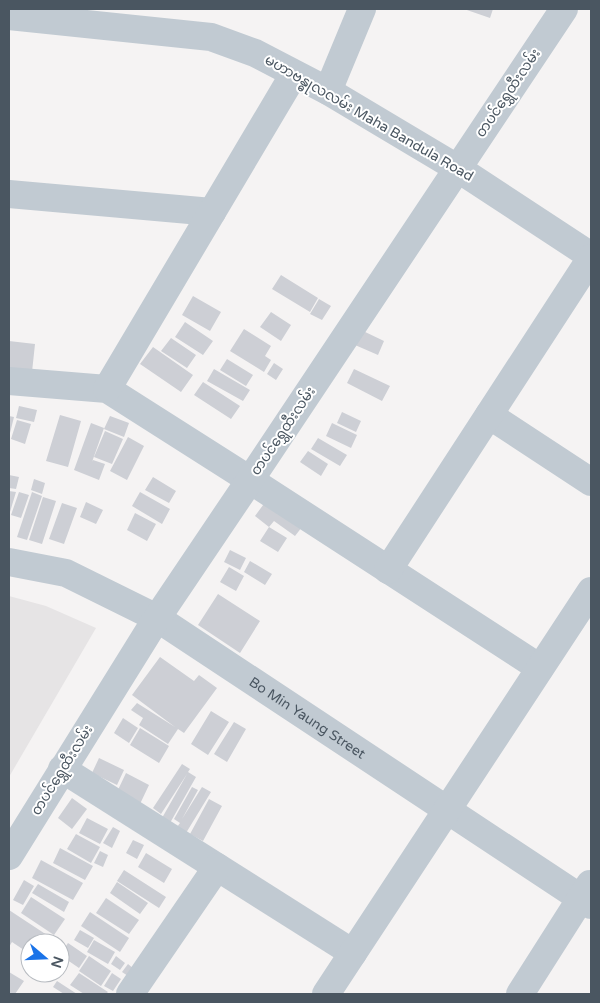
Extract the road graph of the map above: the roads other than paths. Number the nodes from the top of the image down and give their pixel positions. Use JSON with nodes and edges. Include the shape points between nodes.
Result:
{"nodes":[{"id":1,"x":362,"y":9,"type":"edge"},
{"id":2,"x":564,"y":9,"type":"edge"},
{"id":3,"x":9,"y":16,"type":"edge"},
{"id":4,"x":294,"y":74,"type":"junction"},
{"id":5,"x":328,"y":91,"type":"junction"},
{"id":6,"x":458,"y":168,"type":"junction"},
{"id":7,"x":9,"y":194,"type":"edge"},
{"id":8,"x":212,"y":212,"type":"junction"},
{"id":9,"x":591,"y":257,"type":"edge"},
{"id":10,"x":9,"y":381,"type":"edge"},
{"id":11,"x":107,"y":389,"type":"junction"},
{"id":12,"x":489,"y":415,"type":"junction"},
{"id":13,"x":250,"y":480,"type":"junction"},
{"id":14,"x":591,"y":482,"type":"edge"},
{"id":15,"x":9,"y":562,"type":"edge"},
{"id":16,"x":388,"y":570,"type":"junction"},
{"id":17,"x":591,"y":591,"type":"edge"},
{"id":18,"x":156,"y":618,"type":"junction"},
{"id":19,"x":540,"y":668,"type":"junction"},
{"id":20,"x":62,"y":769,"type":"junction"},
{"id":21,"x":447,"y":810,"type":"junction"},
{"id":22,"x":9,"y":856,"type":"edge"},
{"id":23,"x":216,"y":867,"type":"junction"},
{"id":24,"x":588,"y":895,"type":"edge"},
{"id":25,"x":353,"y":953,"type":"junction"},
{"id":26,"x":130,"y":994,"type":"edge"},
{"id":27,"x":326,"y":994,"type":"edge"},
{"id":28,"x":520,"y":994,"type":"edge"}],
"edges":[{"from":1,"to":5,"type":"street"},
{"from":2,"to":6,"type":"street","name":"တပင်ရွှေထီးလမ်း"},
{"from":3,"to":4,"type":"street","name":"မဟာဗန္ဓုလလမ်း Maha Bandula Road","via":[[211,37],[255,53]]},
{"from":4,"to":5,"type":"street","name":"မဟာဗန္ဓုလလမ်း Maha Bandula Road"},
{"from":4,"to":8,"type":"street"},
{"from":5,"to":6,"type":"street","name":"မဟာဗန္ဓုလလမ်း Maha Bandula Road"},
{"from":6,"to":9,"type":"street","name":"မဟာဗန္ဓုလလမ်း Maha Bandula Road"},
{"from":6,"to":13,"type":"street","name":"တပင်ရွှေထီးလမ်း"},
{"from":7,"to":8,"type":"street"},
{"from":8,"to":11,"type":"street"},
{"from":9,"to":12,"type":"street"},
{"from":10,"to":11,"type":"street"},
{"from":11,"to":13,"type":"street"},
{"from":12,"to":14,"type":"street"},
{"from":12,"to":16,"type":"street"},
{"from":13,"to":16,"type":"street"},
{"from":13,"to":18,"type":"street","name":"တပင်ရွှေထီးလမ်း"},
{"from":15,"to":18,"type":"street","name":"Bo Min Yaung Street","via":[[66,574]]},
{"from":16,"to":19,"type":"street"},
{"from":17,"to":19,"type":"street"},
{"from":18,"to":20,"type":"street","name":"တပင်ရွှေထီးလမ်း"},
{"from":18,"to":21,"type":"street","name":"Bo Min Yaung Street"},
{"from":19,"to":21,"type":"street"},
{"from":20,"to":22,"type":"street","name":"တပင်ရွှေထီးလမ်း"},
{"from":20,"to":23,"type":"street"},
{"from":21,"to":24,"type":"street","name":"Bo Min Yaung Street"},
{"from":21,"to":25,"type":"street"},
{"from":23,"to":25,"type":"street"},
{"from":23,"to":26,"type":"street"},
{"from":24,"to":28,"type":"street"},
{"from":25,"to":27,"type":"street"}]}
